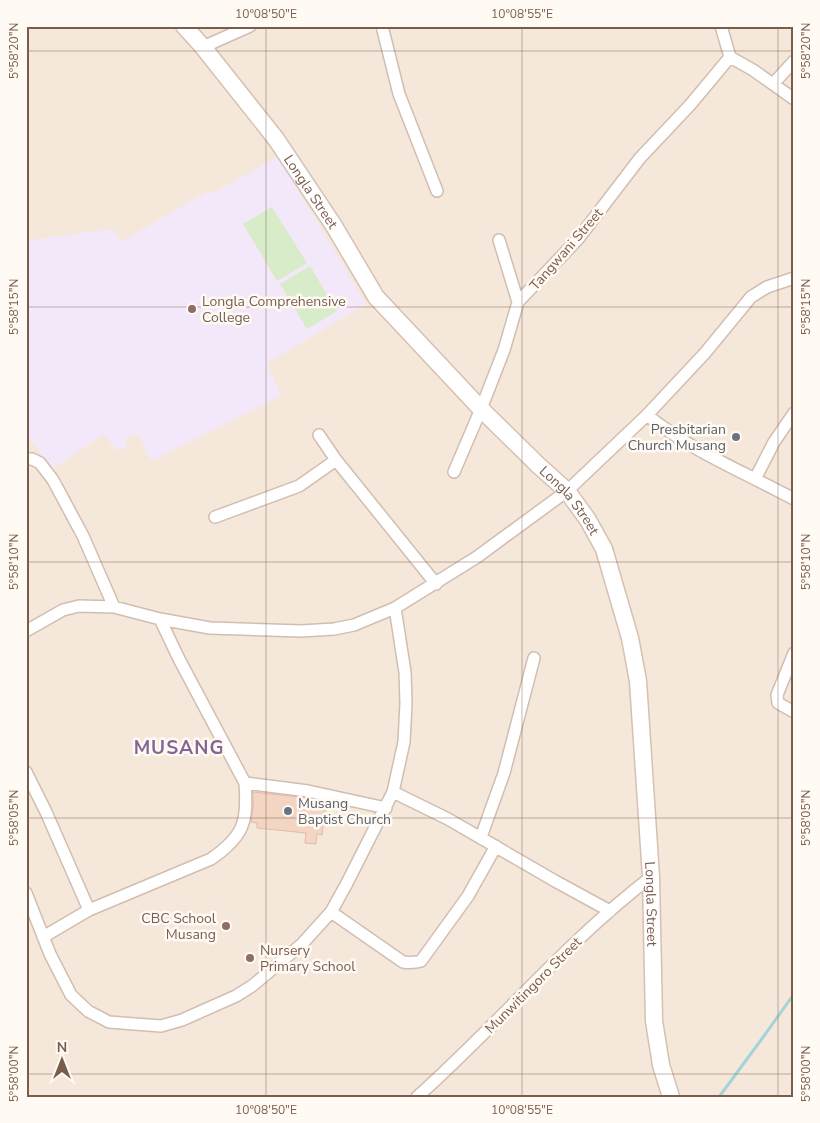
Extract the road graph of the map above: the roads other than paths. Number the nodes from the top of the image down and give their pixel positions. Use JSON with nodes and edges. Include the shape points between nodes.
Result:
{"nodes":[{"id":1,"x":184,"y":26,"type":"edge"},
{"id":2,"x":250,"y":26,"type":"edge"},
{"id":3,"x":382,"y":26,"type":"edge"},
{"id":4,"x":721,"y":26,"type":"edge"},
{"id":5,"x":203,"y":46,"type":"junction"},
{"id":6,"x":730,"y":57,"type":"junction"},
{"id":7,"x":794,"y":62,"type":"edge"},
{"id":8,"x":773,"y":84,"type":"junction"},
{"id":9,"x":794,"y":99,"type":"edge"},
{"id":10,"x":437,"y":191,"type":"dead end"},
{"id":11,"x":499,"y":240,"type":"dead end"},
{"id":12,"x":794,"y":278,"type":"edge"},
{"id":13,"x":518,"y":302,"type":"junction"},
{"id":14,"x":481,"y":409,"type":"junction"},
{"id":15,"x":794,"y":413,"type":"edge"},
{"id":16,"x":648,"y":415,"type":"junction"},
{"id":17,"x":319,"y":435,"type":"dead end"},
{"id":18,"x":26,"y":459,"type":"edge"},
{"id":19,"x":336,"y":460,"type":"junction"},
{"id":20,"x":454,"y":472,"type":"dead end"},
{"id":21,"x":755,"y":479,"type":"junction"},
{"id":22,"x":567,"y":490,"type":"junction"},
{"id":23,"x":794,"y":499,"type":"edge"},
{"id":24,"x":214,"y":517,"type":"dead end"},
{"id":25,"x":436,"y":584,"type":"junction"},
{"id":26,"x":114,"y":608,"type":"junction"},
{"id":27,"x":395,"y":608,"type":"junction"},
{"id":28,"x":160,"y":619,"type":"junction"},
{"id":29,"x":26,"y":631,"type":"edge"},
{"id":30,"x":794,"y":653,"type":"edge"},
{"id":31,"x":534,"y":658,"type":"dead end"},
{"id":32,"x":794,"y":712,"type":"edge"},
{"id":33,"x":26,"y":772,"type":"edge"},
{"id":34,"x":245,"y":782,"type":"junction"},
{"id":35,"x":393,"y":792,"type":"junction"},
{"id":36,"x":386,"y":808,"type":"junction"},
{"id":37,"x":481,"y":837,"type":"junction"},
{"id":38,"x":496,"y":846,"type":"junction"},
{"id":39,"x":651,"y":877,"type":"junction"},
{"id":40,"x":26,"y":893,"type":"edge"},
{"id":41,"x":89,"y":910,"type":"junction"},
{"id":42,"x":610,"y":911,"type":"junction"},
{"id":43,"x":331,"y":912,"type":"junction"},
{"id":44,"x":43,"y":937,"type":"junction"},
{"id":45,"x":417,"y":1097,"type":"edge"},
{"id":46,"x":670,"y":1097,"type":"edge"}],
"edges":[{"from":1,"to":5,"type":"main road","name":"Longla Street"},
{"from":2,"to":5,"type":"street"},
{"from":3,"to":10,"type":"street","via":[[399,94]]},
{"from":4,"to":6,"type":"street"},
{"from":5,"to":14,"type":"main road","name":"Longla Street","via":[[276,139],[376,297]]},
{"from":6,"to":8,"type":"street"},
{"from":6,"to":13,"type":"street","name":"Tangwani Street","via":[[640,158],[578,239]]},
{"from":7,"to":8,"type":"street"},
{"from":8,"to":9,"type":"street"},
{"from":11,"to":13,"type":"street"},
{"from":12,"to":16,"type":"street","via":[[751,296],[705,353]]},
{"from":13,"to":14,"type":"street","name":"Tangwani Street"},
{"from":14,"to":20,"type":"street","name":"Tangwani Street"},
{"from":14,"to":22,"type":"main road","name":"Longla Street"},
{"from":15,"to":21,"type":"street"},
{"from":16,"to":21,"type":"street","via":[[699,451]]},
{"from":16,"to":22,"type":"street"},
{"from":17,"to":19,"type":"street"},
{"from":18,"to":26,"type":"street","via":[[40,464],[53,480],[83,536]]},
{"from":19,"to":24,"type":"street","via":[[299,486]]},
{"from":19,"to":25,"type":"street"},
{"from":21,"to":23,"type":"street"},
{"from":22,"to":25,"type":"street"},
{"from":22,"to":39,"type":"main road","name":"Longla Street","via":[[604,548],[630,638],[638,682]]},
{"from":25,"to":27,"type":"street"},
{"from":26,"to":28,"type":"street"},
{"from":26,"to":29,"type":"street","via":[[79,606],[63,610]]},
{"from":27,"to":28,"type":"street","via":[[354,625],[301,631],[210,628]]},
{"from":27,"to":35,"type":"street","via":[[406,703],[404,742]]},
{"from":28,"to":34,"type":"street"},
{"from":30,"to":32,"type":"street","via":[[777,694],[778,703]]},
{"from":31,"to":37,"type":"street","via":[[504,774]]},
{"from":33,"to":41,"type":"street"},
{"from":34,"to":36,"type":"street","via":[[308,791]]},
{"from":34,"to":41,"type":"street","via":[[243,825],[225,849],[211,859]]},
{"from":35,"to":36,"type":"street"},
{"from":35,"to":37,"type":"street"},
{"from":36,"to":43,"type":"street"},
{"from":37,"to":38,"type":"street"},
{"from":38,"to":42,"type":"street"},
{"from":38,"to":43,"type":"street","via":[[468,896],[421,960],[411,964]]},
{"from":39,"to":42,"type":"street","name":"Munwitingoro Street"},
{"from":39,"to":46,"type":"main road","name":"Longla Street","via":[[654,1021]]},
{"from":40,"to":44,"type":"street"},
{"from":41,"to":44,"type":"street"},
{"from":42,"to":45,"type":"street","name":"Munwitingoro Street"},
{"from":43,"to":44,"type":"street","via":[[302,944],[252,986],[182,1020],[161,1026],[109,1022],[88,1011],[71,995]]}]}
